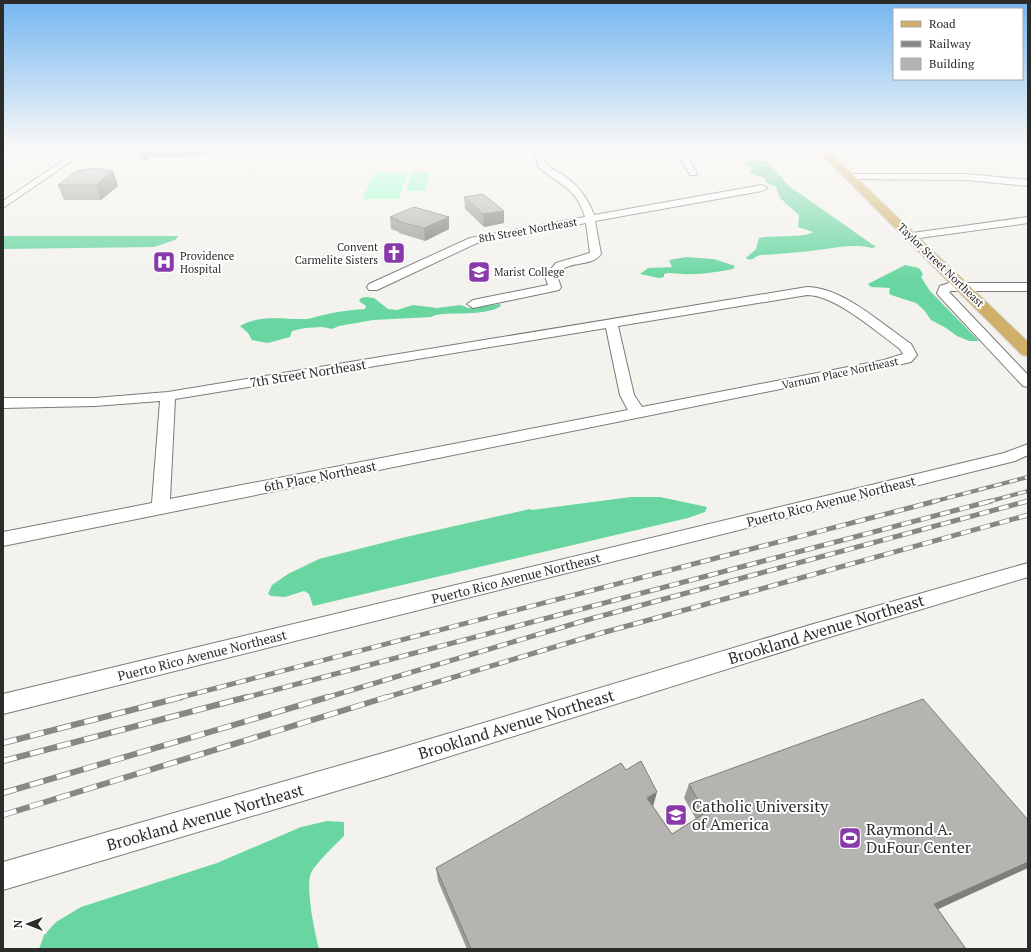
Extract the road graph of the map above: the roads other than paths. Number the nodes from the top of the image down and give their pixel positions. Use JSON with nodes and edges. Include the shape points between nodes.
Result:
{"nodes":[{"id":1,"x":24,"y":191,"type":"edge"},
{"id":2,"x":577,"y":191,"type":"edge"},
{"id":3,"x":743,"y":191,"type":"edge"},
{"id":4,"x":866,"y":191,"type":"edge"},
{"id":5,"x":3,"y":206,"type":"edge"},
{"id":6,"x":590,"y":219,"type":"junction"},
{"id":7,"x":1028,"y":220,"type":"edge"},
{"id":8,"x":912,"y":236,"type":"junction"},
{"id":9,"x":373,"y":287,"type":"dead end"},
{"id":10,"x":964,"y":287,"type":"junction"},
{"id":11,"x":1028,"y":287,"type":"edge"},
{"id":12,"x":473,"y":304,"type":"dead end"},
{"id":13,"x":610,"y":323,"type":"junction"},
{"id":14,"x":1027,"y":351,"type":"edge"},
{"id":15,"x":1028,"y":383,"type":"edge"},
{"id":16,"x":168,"y":396,"type":"junction"},
{"id":17,"x":3,"y":403,"type":"edge"},
{"id":18,"x":638,"y":413,"type":"junction"},
{"id":19,"x":1028,"y":449,"type":"edge"},
{"id":20,"x":161,"y":508,"type":"junction"},
{"id":21,"x":3,"y":539,"type":"edge"},
{"id":22,"x":1028,"y":570,"type":"edge"},
{"id":23,"x":3,"y":704,"type":"edge"},
{"id":24,"x":3,"y":876,"type":"edge"}],
"edges":[{"from":1,"to":5,"type":"street"},
{"from":2,"to":6,"type":"street","via":[[587,207]]},
{"from":3,"to":6,"type":"street","name":"8th Street Northeast"},
{"from":4,"to":8,"type":"main road","name":"Taylor Street Northeast"},
{"from":6,"to":9,"type":"street","name":"8th Street Northeast","via":[[467,242]]},
{"from":6,"to":12,"type":"street","via":[[596,254],[557,268],[551,276],[555,287]]},
{"from":7,"to":8,"type":"street"},
{"from":8,"to":10,"type":"main road","name":"Taylor Street Northeast"},
{"from":10,"to":11,"type":"street"},
{"from":10,"to":14,"type":"main road","name":"Taylor Street Northeast"},
{"from":10,"to":15,"type":"street","via":[[949,287],[944,289],[943,293]]},
{"from":13,"to":16,"type":"street","name":"7th Street Northeast"},
{"from":13,"to":18,"type":"street","via":[[627,394]]},
{"from":13,"to":18,"type":"street","name":"Varnum Place Northeast","via":[[802,291],[817,291],[835,296],[908,350],[910,355],[906,359]]},
{"from":16,"to":17,"type":"street","name":"7th Street Northeast","via":[[103,402]]},
{"from":16,"to":20,"type":"street"},
{"from":18,"to":20,"type":"street","name":"6th Place Northeast"},
{"from":19,"to":23,"type":"street","name":"Puerto Rico Avenue Northeast","via":[[1009,457]]},
{"from":20,"to":21,"type":"street","name":"6th Place Northeast"},
{"from":22,"to":24,"type":"street","name":"Brookland Avenue Northeast","via":[[802,636],[390,763]]}]}
